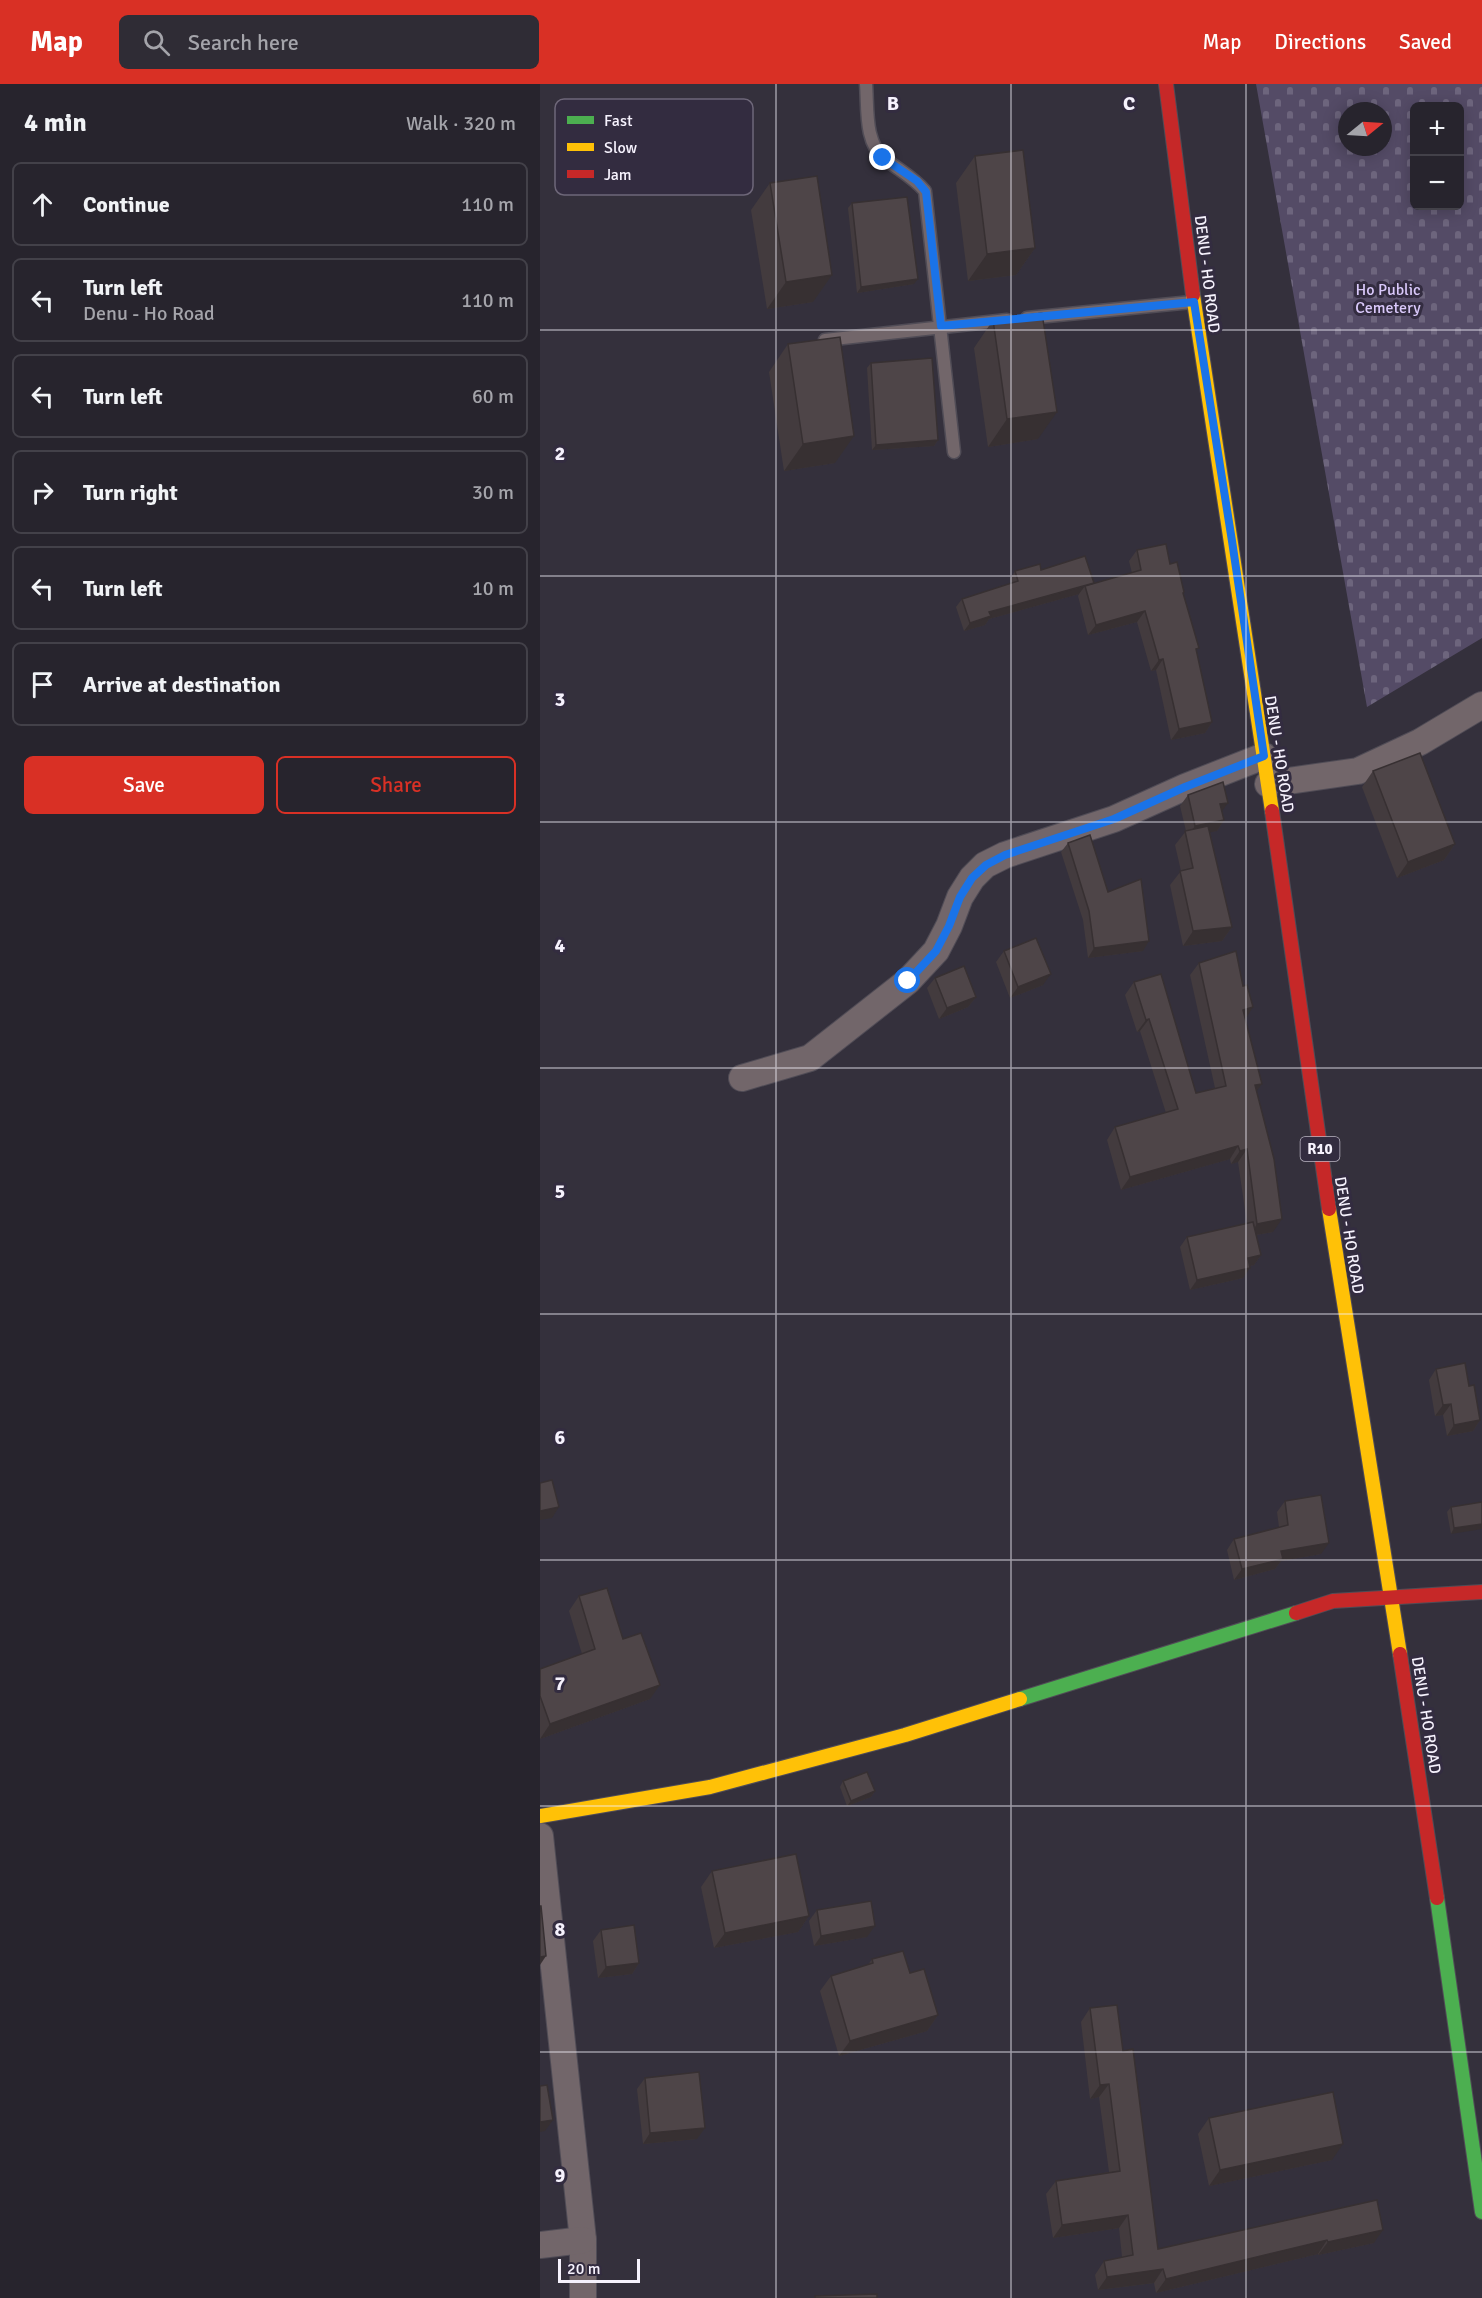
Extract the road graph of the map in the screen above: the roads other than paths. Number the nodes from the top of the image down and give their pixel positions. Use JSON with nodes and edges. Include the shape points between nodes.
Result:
{"nodes":[{"id":1,"x":866,"y":84,"type":"edge"},
{"id":2,"x":1166,"y":84,"type":"edge"},
{"id":3,"x":1194,"y":302,"type":"junction"},
{"id":4,"x":941,"y":326,"type":"junction"},
{"id":5,"x":814,"y":342,"type":"edge"},
{"id":6,"x":954,"y":452,"type":"dead end"},
{"id":7,"x":1479,"y":713,"type":"edge"},
{"id":8,"x":1264,"y":756,"type":"junction"},
{"id":9,"x":1268,"y":784,"type":"junction"},
{"id":10,"x":742,"y":1078,"type":"dead end"},
{"id":11,"x":1482,"y":1592,"type":"edge"},
{"id":12,"x":1391,"y":1597,"type":"junction"},
{"id":13,"x":540,"y":1816,"type":"edge"},
{"id":14,"x":540,"y":1836,"type":"edge"},
{"id":15,"x":1482,"y":2212,"type":"edge"},
{"id":16,"x":583,"y":2240,"type":"junction"},
{"id":17,"x":540,"y":2245,"type":"edge"},
{"id":18,"x":583,"y":2298,"type":"edge"}],
"edges":[{"from":1,"to":4,"type":"lane","via":[[875,150],[926,192]]},
{"from":2,"to":3,"type":"main road","name":"DENU - HO ROAD","number":"R10"},
{"from":3,"to":4,"type":"lane"},
{"from":3,"to":8,"type":"main road","name":"DENU - HO ROAD","number":"R10"},
{"from":4,"to":5,"type":"lane"},
{"from":4,"to":6,"type":"lane"},
{"from":7,"to":9,"type":"street","via":[[1358,771]]},
{"from":8,"to":9,"type":"main road","name":"DENU - HO ROAD","number":"R10"},
{"from":8,"to":10,"type":"street","via":[[1114,819],[986,865],[960,897],[936,951],[908,981],[810,1058]]},
{"from":9,"to":12,"type":"main road","name":"DENU - HO ROAD","number":"R10","via":[[1334,1247]]},
{"from":11,"to":12,"type":"main road"},
{"from":12,"to":13,"type":"main road","via":[[1333,1600],[905,1735],[710,1787]]},
{"from":12,"to":15,"type":"main road","name":"DENU - HO ROAD","number":"R10"},
{"from":14,"to":16,"type":"street"},
{"from":16,"to":17,"type":"street"},
{"from":16,"to":18,"type":"street"}]}
